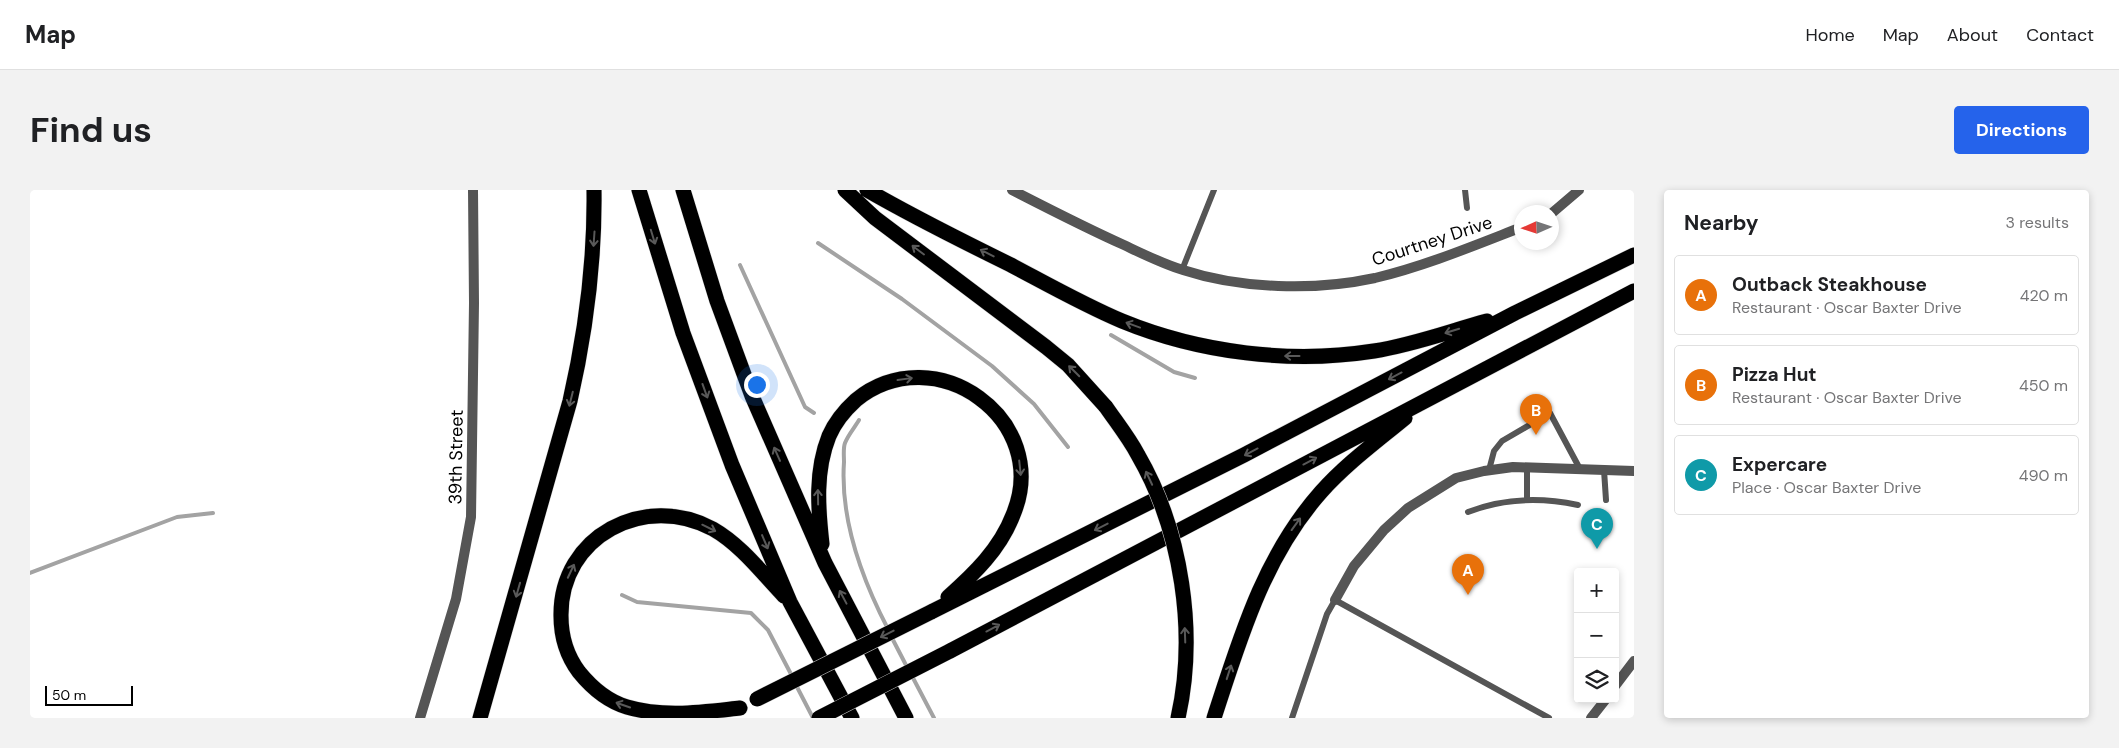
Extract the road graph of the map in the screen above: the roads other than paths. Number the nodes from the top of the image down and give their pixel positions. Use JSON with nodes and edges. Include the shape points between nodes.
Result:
{"nodes":[{"id":1,"x":474,"y":190,"type":"edge"},
{"id":2,"x":594,"y":190,"type":"edge"},
{"id":3,"x":639,"y":190,"type":"edge"},
{"id":4,"x":683,"y":190,"type":"edge"},
{"id":5,"x":845,"y":190,"type":"edge"},
{"id":6,"x":866,"y":190,"type":"edge"},
{"id":7,"x":1012,"y":190,"type":"edge"},
{"id":8,"x":1214,"y":190,"type":"edge"},
{"id":9,"x":1465,"y":190,"type":"edge"},
{"id":10,"x":1579,"y":190,"type":"edge"},
{"id":11,"x":1559,"y":207,"type":"edge"},
{"id":12,"x":1467,"y":208,"type":"dead end"},
{"id":13,"x":1514,"y":230,"type":"edge"},
{"id":14,"x":1634,"y":255,"type":"edge"},
{"id":15,"x":1182,"y":270,"type":"junction"},
{"id":16,"x":1634,"y":291,"type":"edge"},
{"id":17,"x":1515,"y":313,"type":"junction"},
{"id":18,"x":1431,"y":397,"type":"junction"},
{"id":19,"x":1527,"y":467,"type":"junction"},
{"id":20,"x":1580,"y":469,"type":"junction"},
{"id":21,"x":1489,"y":470,"type":"junction"},
{"id":22,"x":1604,"y":470,"type":"junction"},
{"id":23,"x":1634,"y":470,"type":"edge"},
{"id":24,"x":1527,"y":500,"type":"junction"},
{"id":25,"x":1606,"y":500,"type":"dead end"},
{"id":26,"x":1578,"y":506,"type":"dead end"},
{"id":27,"x":1468,"y":512,"type":"dead end"},
{"id":28,"x":825,"y":563,"type":"junction"},
{"id":29,"x":1335,"y":600,"type":"junction"},
{"id":30,"x":790,"y":602,"type":"junction"},
{"id":31,"x":931,"y":612,"type":"junction"},
{"id":32,"x":1634,"y":661,"type":"edge"},
{"id":33,"x":1619,"y":681,"type":"edge"},
{"id":34,"x":1603,"y":703,"type":"edge"},
{"id":35,"x":740,"y":708,"type":"junction"},
{"id":36,"x":420,"y":718,"type":"edge"},
{"id":37,"x":480,"y":718,"type":"edge"},
{"id":38,"x":721,"y":718,"type":"edge"},
{"id":39,"x":819,"y":718,"type":"edge"},
{"id":40,"x":852,"y":718,"type":"edge"},
{"id":41,"x":906,"y":718,"type":"edge"},
{"id":42,"x":1178,"y":718,"type":"edge"},
{"id":43,"x":1214,"y":718,"type":"edge"},
{"id":44,"x":1292,"y":718,"type":"edge"},
{"id":45,"x":1549,"y":718,"type":"edge"},
{"id":46,"x":1592,"y":718,"type":"edge"}],
"edges":[{"from":1,"to":36,"type":"street","name":"39th Street","via":[[471,517],[446,638]]},
{"from":2,"to":37,"type":"highway","one_way":true,"via":[[595,231],[580,360]]},
{"from":3,"to":30,"type":"highway","one_way":true,"via":[[683,333],[732,465]]},
{"from":28,"to":4,"type":"highway","one_way":true,"via":[[748,387],[717,302]]},
{"from":42,"to":5,"type":"highway","one_way":true,"bridge":true,"via":[[1186,649],[1184,593],[1162,508],[1138,455],[1106,407],[1068,365],[875,218]]},
{"from":17,"to":6,"type":"highway","one_way":true,"via":[[1374,351],[1289,356],[1204,346],[1123,321]]},
{"from":7,"to":15,"type":"street","name":"Courtney Drive","via":[[1086,228]]},
{"from":8,"to":15,"type":"lane"},
{"from":9,"to":12,"type":"lane"},
{"from":10,"to":11,"type":"street"},
{"from":13,"to":15,"type":"street","name":"Courtney Drive","via":[[1413,268],[1330,284],[1245,284]]},
{"from":14,"to":17,"type":"highway"},
{"from":16,"to":18,"type":"highway"},
{"from":17,"to":31,"type":"highway","one_way":true,"via":[[1244,455]]},
{"from":39,"to":18,"type":"highway","one_way":true,"bridge":true},
{"from":43,"to":18,"type":"highway","one_way":true,"via":[[1255,600],[1272,562],[1295,525],[1351,462]]},
{"from":19,"to":20,"type":"street"},
{"from":19,"to":21,"type":"street"},
{"from":19,"to":24,"type":"lane"},
{"from":20,"to":21,"type":"lane","via":[[1550,413],[1502,441],[1494,451]]},
{"from":20,"to":22,"type":"street"},
{"from":21,"to":29,"type":"street","via":[[1456,478],[1408,508],[1384,530],[1354,566]]},
{"from":22,"to":23,"type":"street"},
{"from":22,"to":25,"type":"lane"},
{"from":24,"to":26,"type":"lane"},
{"from":24,"to":27,"type":"lane","via":[[1507,500]]},
{"from":28,"to":31,"type":"highway","one_way":true,"via":[[819,518],[820,470],[839,417],[863,395],[891,382],[929,378],[948,381],[966,389],[992,407],[1008,430],[1019,457],[1018,500],[1008,527],[984,562]]},
{"from":41,"to":28,"type":"highway","one_way":true},
{"from":29,"to":44,"type":"lane","via":[[1327,614]]},
{"from":29,"to":45,"type":"lane"},
{"from":35,"to":30,"type":"highway","one_way":true,"via":[[690,714],[642,711],[614,702],[591,687],[573,664],[563,637],[561,608],[572,567],[589,544],[612,527],[644,516],[681,517],[713,529],[728,540]]},
{"from":30,"to":40,"type":"highway"},
{"from":31,"to":35,"type":"highway","one_way":true,"bridge":true},
{"from":32,"to":33,"type":"street"},
{"from":34,"to":46,"type":"street"},
{"from":35,"to":38,"type":"highway"}]}
